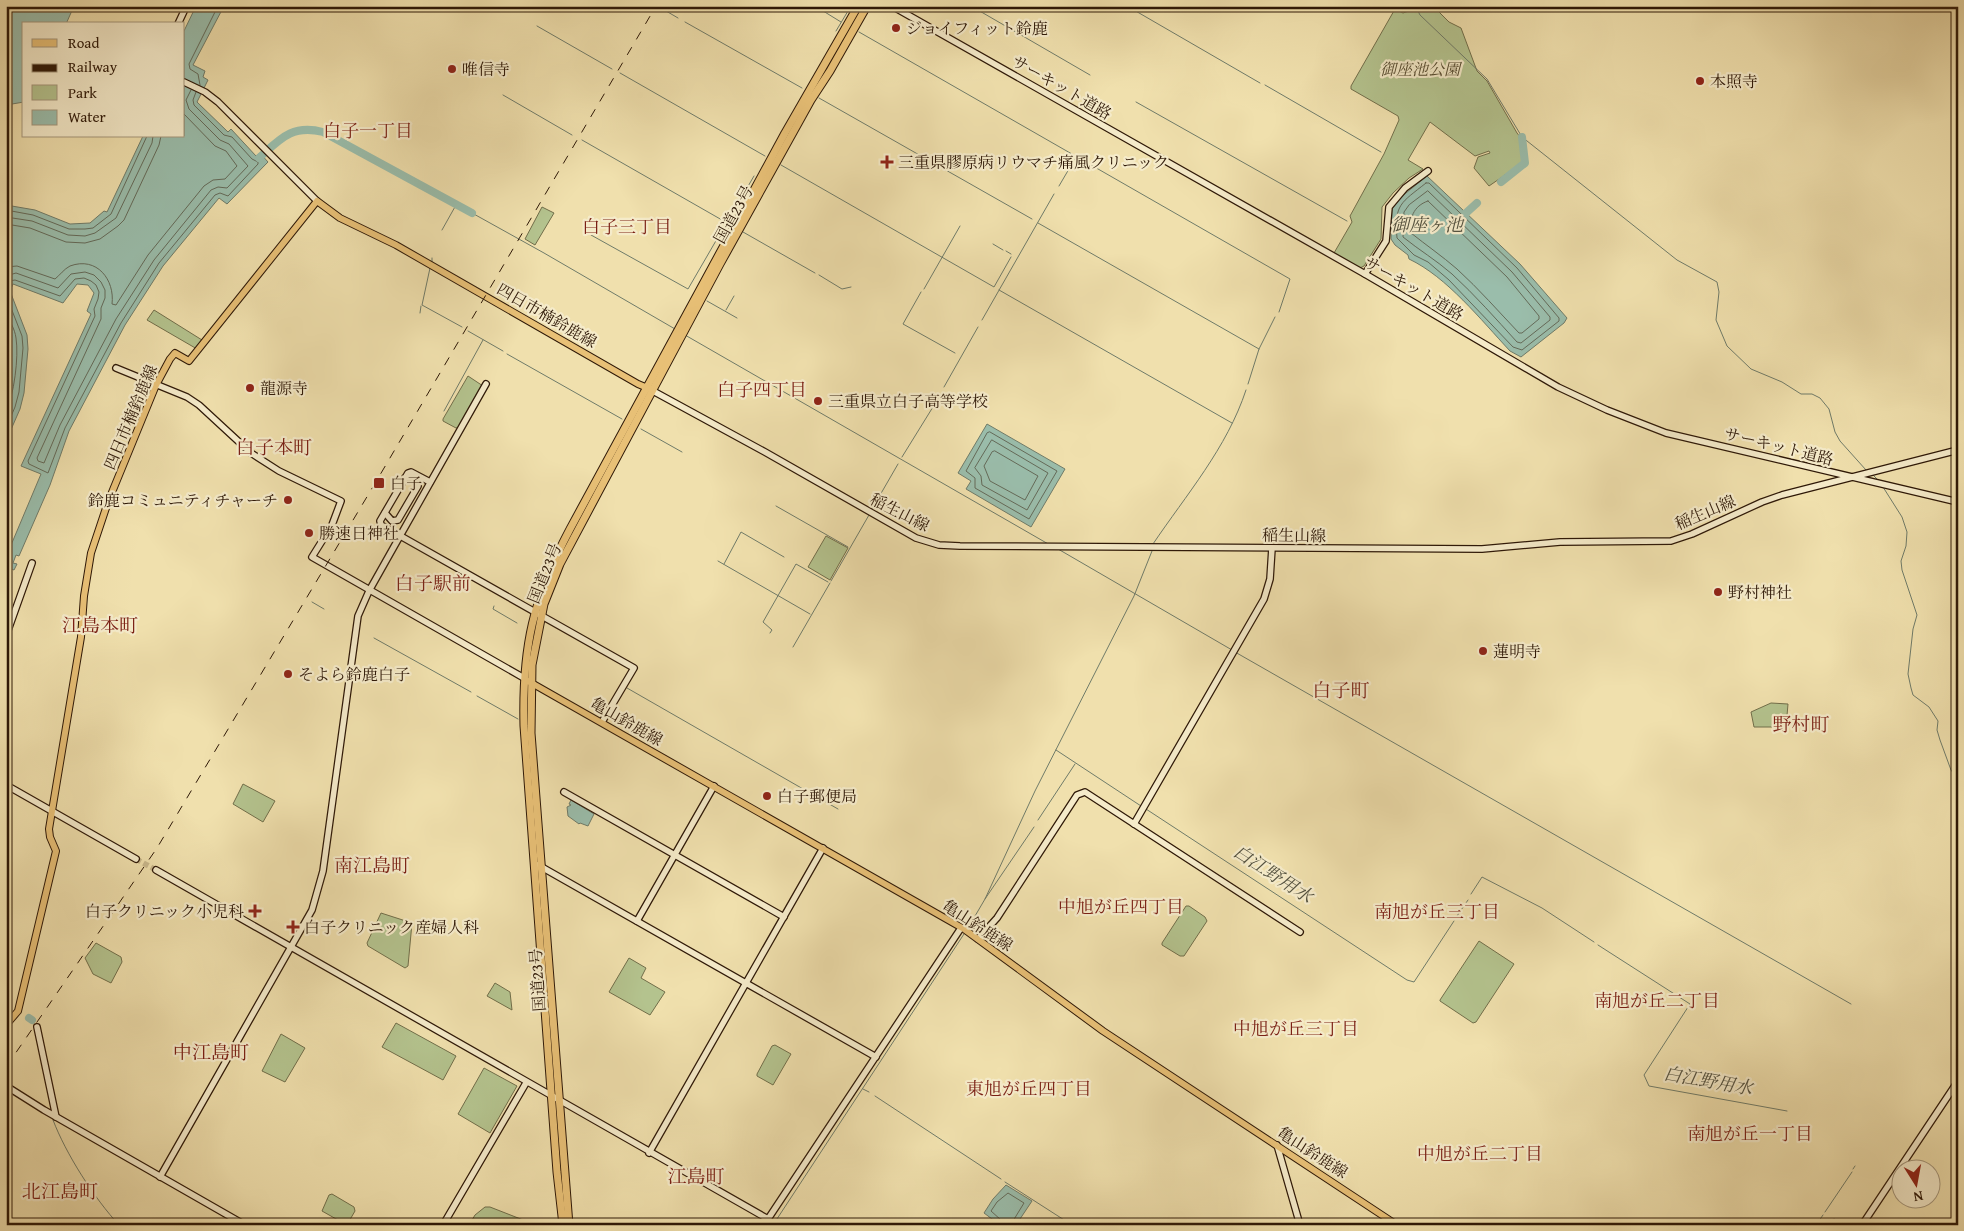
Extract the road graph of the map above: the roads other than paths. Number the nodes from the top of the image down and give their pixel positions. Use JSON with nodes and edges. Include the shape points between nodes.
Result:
{"nodes":[{"id":1,"x":858,"y":6,"type":"edge"},
{"id":2,"x":867,"y":6,"type":"edge"},
{"id":3,"x":892,"y":6,"type":"edge"},
{"id":4,"x":185,"y":9,"type":"dead end"},
{"id":5,"x":179,"y":22,"type":"edge"},
{"id":6,"x":185,"y":82,"type":"edge"},
{"id":7,"x":1428,"y":171,"type":"dead end"},
{"id":8,"x":316,"y":201,"type":"junction"},
{"id":9,"x":1365,"y":274,"type":"junction"},
{"id":10,"x":680,"y":333,"type":"junction"},
{"id":11,"x":116,"y":368,"type":"dead end"},
{"id":12,"x":486,"y":384,"type":"dead end"},
{"id":13,"x":156,"y":385,"type":"junction"},
{"id":14,"x":650,"y":389,"type":"junction"},
{"id":15,"x":1958,"y":450,"type":"edge"},
{"id":16,"x":405,"y":478,"type":"junction"},
{"id":17,"x":1851,"y":478,"type":"junction"},
{"id":18,"x":430,"y":482,"type":"junction"},
{"id":19,"x":1958,"y":502,"type":"edge"},
{"id":20,"x":385,"y":513,"type":"junction"},
{"id":21,"x":400,"y":536,"type":"junction"},
{"id":22,"x":1272,"y":548,"type":"junction"},
{"id":23,"x":32,"y":562,"type":"dead end"},
{"id":24,"x":369,"y":590,"type":"junction"},
{"id":25,"x":534,"y":612,"type":"junction"},
{"id":26,"x":542,"y":616,"type":"junction"},
{"id":27,"x":6,"y":636,"type":"edge"},
{"id":28,"x":524,"y":678,"type":"junction"},
{"id":29,"x":531,"y":682,"type":"junction"},
{"id":30,"x":602,"y":722,"type":"junction"},
{"id":31,"x":6,"y":785,"type":"edge"},
{"id":32,"x":714,"y":786,"type":"junction"},
{"id":33,"x":564,"y":792,"type":"dead end"},
{"id":34,"x":52,"y":811,"type":"junction"},
{"id":35,"x":1134,"y":824,"type":"junction"},
{"id":36,"x":823,"y":848,"type":"junction"},
{"id":37,"x":674,"y":855,"type":"junction"},
{"id":38,"x":136,"y":859,"type":"tunnel mouth"},
{"id":39,"x":535,"y":862,"type":"junction"},
{"id":40,"x":542,"y":868,"type":"junction"},
{"id":41,"x":156,"y":870,"type":"tunnel mouth"},
{"id":42,"x":784,"y":917,"type":"junction"},
{"id":43,"x":636,"y":922,"type":"junction"},
{"id":44,"x":961,"y":928,"type":"junction"},
{"id":45,"x":1300,"y":932,"type":"dead end"},
{"id":46,"x":978,"y":939,"type":"junction"},
{"id":47,"x":291,"y":948,"type":"junction"},
{"id":48,"x":746,"y":983,"type":"junction"},
{"id":49,"x":6,"y":1025,"type":"edge"},
{"id":50,"x":37,"y":1027,"type":"dead end"},
{"id":51,"x":876,"y":1057,"type":"junction"},
{"id":52,"x":1958,"y":1081,"type":"edge"},
{"id":53,"x":526,"y":1083,"type":"junction"},
{"id":54,"x":6,"y":1086,"type":"edge"},
{"id":55,"x":552,"y":1098,"type":"junction"},
{"id":56,"x":560,"y":1102,"type":"junction"},
{"id":57,"x":56,"y":1117,"type":"junction"},
{"id":58,"x":1277,"y":1145,"type":"junction"},
{"id":59,"x":649,"y":1152,"type":"junction"},
{"id":60,"x":160,"y":1177,"type":"junction"},
{"id":61,"x":245,"y":1225,"type":"edge"},
{"id":62,"x":443,"y":1225,"type":"edge"},
{"id":63,"x":563,"y":1225,"type":"edge"},
{"id":64,"x":570,"y":1225,"type":"edge"},
{"id":65,"x":1300,"y":1225,"type":"edge"},
{"id":66,"x":1398,"y":1225,"type":"edge"},
{"id":67,"x":1862,"y":1225,"type":"edge"}],
"edges":[{"from":1,"to":10,"type":"highway","name":"国道23号","via":[[785,133]]},
{"from":2,"to":10,"type":"highway","name":"国道23号"},
{"from":3,"to":9,"type":"street","name":"サーキット道路"},
{"from":4,"to":5,"type":"street"},
{"from":6,"to":8,"type":"street","via":[[212,96]]},
{"from":7,"to":9,"type":"street","via":[[1389,207],[1386,241]]},
{"from":8,"to":13,"type":"main road","name":"四日市楠鈴鹿線","via":[[189,361],[175,353]]},
{"from":8,"to":14,"type":"main road","name":"四日市楠鈴鹿線","via":[[340,218],[396,245]]},
{"from":9,"to":17,"type":"street","name":"サーキット道路","via":[[1558,387],[1607,410],[1666,433]]},
{"from":10,"to":14,"type":"highway","name":"国道23号"},
{"from":11,"to":13,"type":"street"},
{"from":12,"to":18,"type":"street"},
{"from":13,"to":24,"type":"street","via":[[193,401],[239,444],[268,465],[341,501],[332,525],[312,557]]},
{"from":13,"to":34,"type":"main road","name":"四日市楠鈴鹿線","via":[[108,502],[91,553],[81,637]]},
{"from":14,"to":22,"type":"street","name":"稲生山線","via":[[916,538],[940,545]]},
{"from":14,"to":25,"type":"highway","name":"国道23号","via":[[556,554]]},
{"from":14,"to":26,"type":"highway","name":"国道23号","via":[[560,564]]},
{"from":15,"to":17,"type":"street","name":"稲生山線"},
{"from":16,"to":18,"type":"street","via":[[411,472]]},
{"from":16,"to":20,"type":"street"},
{"from":16,"to":20,"type":"street","via":[[417,480],[417,487],[398,520],[392,521]]},
{"from":17,"to":19,"type":"street","name":"サーキット道路"},
{"from":17,"to":22,"type":"street","name":"稲生山線","via":[[1771,499],[1692,534],[1662,542],[1560,542],[1482,550]]},
{"from":18,"to":21,"type":"street"},
{"from":20,"to":21,"type":"street","via":[[381,525]]},
{"from":21,"to":24,"type":"street"},
{"from":21,"to":25,"type":"street"},
{"from":22,"to":35,"type":"street","via":[[1268,590]]},
{"from":23,"to":27,"type":"street"},
{"from":24,"to":28,"type":"street"},
{"from":24,"to":47,"type":"street","via":[[356,626],[324,871],[312,910]]},
{"from":25,"to":26,"type":"street"},
{"from":25,"to":28,"type":"highway","name":"国道23号"},
{"from":26,"to":29,"type":"highway","name":"国道23号"},
{"from":26,"to":30,"type":"street","via":[[634,668]]},
{"from":28,"to":29,"type":"main road","name":"亀山鈴鹿線"},
{"from":28,"to":39,"type":"highway","name":"国道23号","via":[[525,740]]},
{"from":29,"to":30,"type":"main road","name":"亀山鈴鹿線"},
{"from":29,"to":40,"type":"highway","name":"国道23号","via":[[531,734]]},
{"from":30,"to":32,"type":"main road","name":"亀山鈴鹿線"},
{"from":31,"to":34,"type":"street"},
{"from":32,"to":36,"type":"main road","name":"亀山鈴鹿線"},
{"from":32,"to":37,"type":"street"},
{"from":33,"to":37,"type":"street"},
{"from":34,"to":38,"type":"street"},
{"from":34,"to":49,"type":"main road","name":"四日市楠鈴鹿線","via":[[49,830],[56,851],[18,1011]]},
{"from":35,"to":45,"type":"street"},
{"from":35,"to":46,"type":"street","via":[[1085,792],[1078,794],[997,918]]},
{"from":36,"to":42,"type":"street"},
{"from":36,"to":44,"type":"main road","name":"亀山鈴鹿線"},
{"from":37,"to":42,"type":"street"},
{"from":37,"to":43,"type":"street"},
{"from":39,"to":40,"type":"street"},
{"from":39,"to":55,"type":"highway","name":"国道23号"},
{"from":40,"to":43,"type":"street"},
{"from":40,"to":56,"type":"highway","name":"国道23号"},
{"from":41,"to":47,"type":"street"},
{"from":42,"to":48,"type":"street"},
{"from":43,"to":48,"type":"street"},
{"from":44,"to":46,"type":"main road","name":"亀山鈴鹿線"},
{"from":44,"to":51,"type":"street"},
{"from":46,"to":58,"type":"main road","name":"亀山鈴鹿線","via":[[1102,1031]]},
{"from":47,"to":53,"type":"street"},
{"from":47,"to":60,"type":"street"},
{"from":48,"to":51,"type":"street"},
{"from":48,"to":59,"type":"street"},
{"from":50,"to":57,"type":"street"},
{"from":51,"to":59,"type":"street","via":[[768,1219]]},
{"from":52,"to":67,"type":"street"},
{"from":53,"to":55,"type":"street"},
{"from":53,"to":62,"type":"street"},
{"from":54,"to":57,"type":"street"},
{"from":55,"to":56,"type":"street"},
{"from":55,"to":63,"type":"highway","name":"国道23号"},
{"from":56,"to":59,"type":"street"},
{"from":56,"to":64,"type":"highway","name":"国道23号"},
{"from":57,"to":60,"type":"street"},
{"from":58,"to":65,"type":"street"},
{"from":58,"to":66,"type":"main road","name":"亀山鈴鹿線"},
{"from":60,"to":61,"type":"street"}]}
